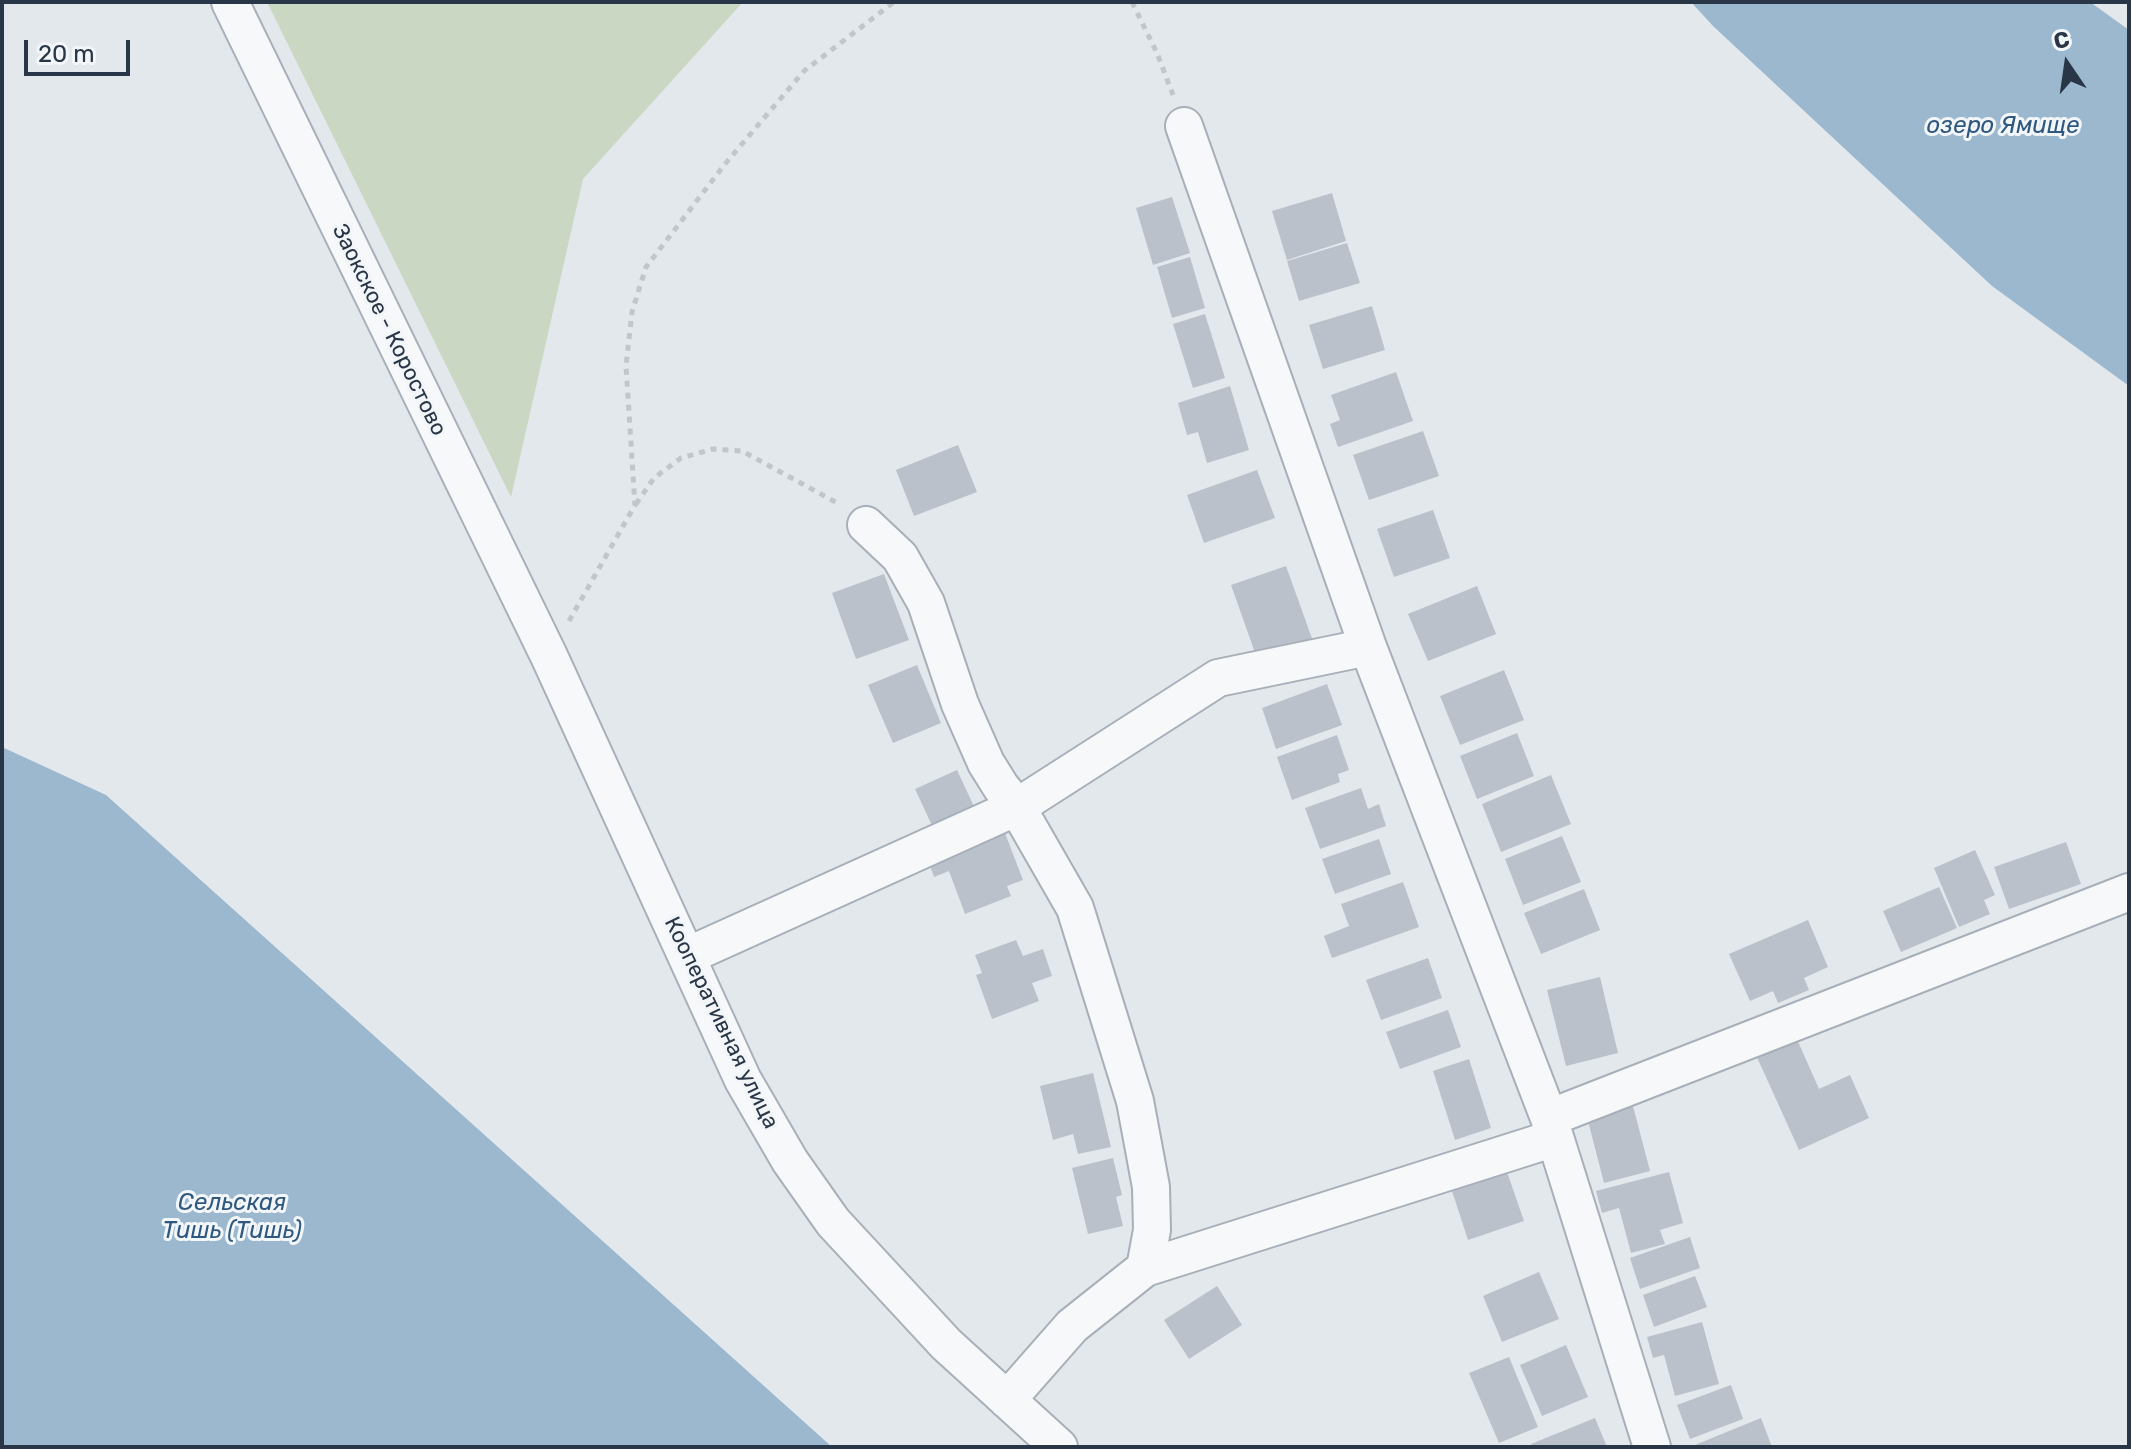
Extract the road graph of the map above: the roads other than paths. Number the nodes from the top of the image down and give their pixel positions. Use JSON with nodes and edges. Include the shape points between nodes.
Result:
{"nodes":[{"id":1,"x":230,"y":2,"type":"edge"},
{"id":2,"x":1184,"y":126,"type":"road end"},
{"id":3,"x":866,"y":525,"type":"road end"},
{"id":4,"x":1368,"y":647,"type":"junction"},
{"id":5,"x":549,"y":656,"type":"joint"},
{"id":6,"x":1017,"y":807,"type":"junction"},
{"id":7,"x":2129,"y":892,"type":"edge"},
{"id":8,"x":687,"y":956,"type":"junction"},
{"id":9,"x":1552,"y":1128,"type":"junction"},
{"id":10,"x":1145,"y":1268,"type":"junction"},
{"id":11,"x":1007,"y":1400,"type":"junction"},
{"id":12,"x":1059,"y":1447,"type":"edge"},
{"id":13,"x":1652,"y":1447,"type":"edge"}],
"edges":[{"from":1,"to":5,"type":"street","name":"Заокское - Коростово"},
{"from":2,"to":4,"type":"street"},
{"from":3,"to":6,"type":"street","via":[[900,557],[926,603],[986,763]]},
{"from":4,"to":6,"type":"street","via":[[1218,678]]},
{"from":4,"to":9,"type":"street"},
{"from":5,"to":8,"type":"street","name":"Кооперативная улица"},
{"from":6,"to":8,"type":"street"},
{"from":6,"to":10,"type":"street","via":[[1075,908],[1135,1101],[1151,1187],[1152,1230]]},
{"from":7,"to":9,"type":"street"},
{"from":8,"to":11,"type":"street","name":"Кооперативная улица","via":[[743,1080],[833,1222],[946,1344]]},
{"from":9,"to":10,"type":"street"},
{"from":9,"to":13,"type":"street"},
{"from":10,"to":11,"type":"street","via":[[1072,1326]]},
{"from":11,"to":12,"type":"street","name":"Кооперативная улица"}]}
